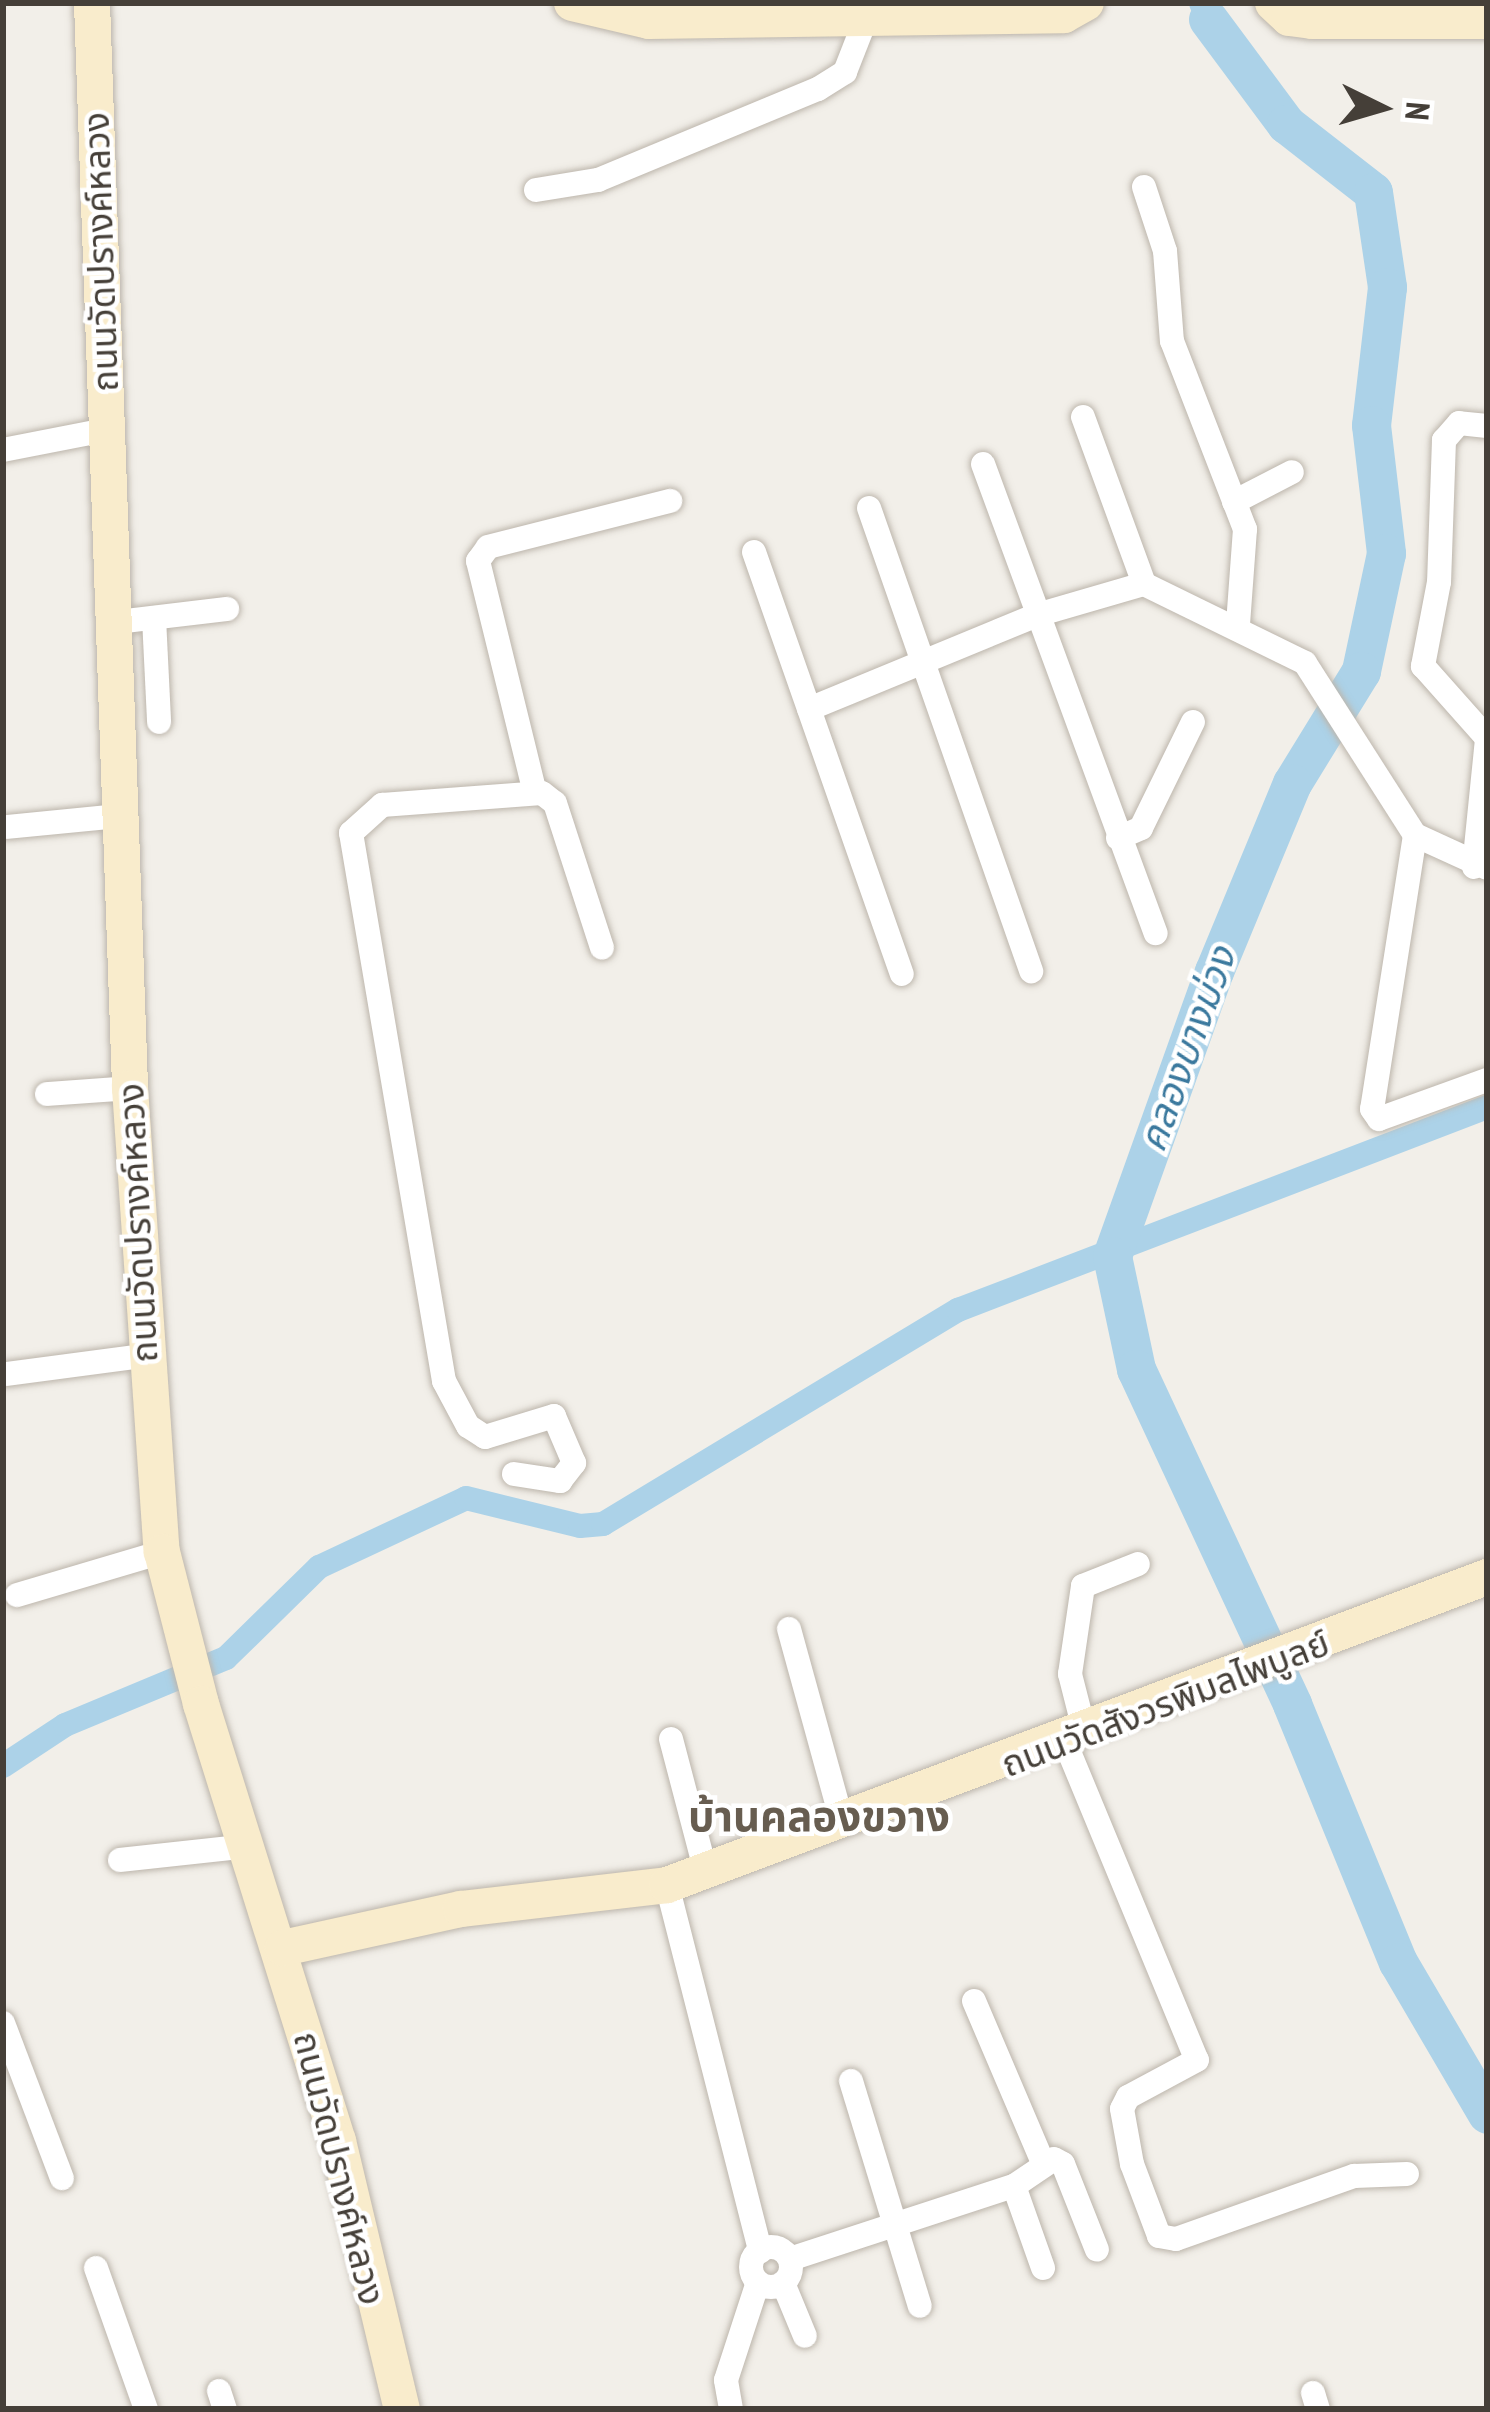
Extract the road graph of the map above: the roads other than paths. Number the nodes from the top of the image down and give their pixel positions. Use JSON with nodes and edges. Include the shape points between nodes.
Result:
{"nodes":[{"id":1,"x":92,"y":3,"type":"edge"},
{"id":2,"x":572,"y":3,"type":"edge"},
{"id":3,"x":1086,"y":3,"type":"edge"},
{"id":4,"x":1273,"y":3,"type":"edge"},
{"id":5,"x":865,"y":21,"type":"junction"},
{"id":6,"x":1487,"y":21,"type":"edge"},
{"id":7,"x":1144,"y":187,"type":"dead end"},
{"id":8,"x":536,"y":190,"type":"dead end"},
{"id":9,"x":1083,"y":417,"type":"dead end"},
{"id":10,"x":1487,"y":426,"type":"edge"},
{"id":11,"x":105,"y":430,"type":"junction"},
{"id":12,"x":3,"y":450,"type":"edge"},
{"id":13,"x":983,"y":464,"type":"dead end"},
{"id":14,"x":1292,"y":472,"type":"dead end"},
{"id":15,"x":670,"y":501,"type":"dead end"},
{"id":16,"x":1234,"y":502,"type":"junction"},
{"id":17,"x":869,"y":508,"type":"dead end"},
{"id":18,"x":754,"y":552,"type":"dead end"},
{"id":19,"x":1144,"y":584,"type":"junction"},
{"id":20,"x":227,"y":609,"type":"dead end"},
{"id":21,"x":1037,"y":615,"type":"junction"},
{"id":22,"x":154,"y":618,"type":"junction"},
{"id":23,"x":109,"y":623,"type":"junction"},
{"id":24,"x":1238,"y":625,"type":"junction"},
{"id":25,"x":923,"y":664,"type":"junction"},
{"id":26,"x":809,"y":709,"type":"junction"},
{"id":27,"x":159,"y":722,"type":"dead end"},
{"id":28,"x":1193,"y":722,"type":"dead end"},
{"id":29,"x":1487,"y":739,"type":"edge"},
{"id":30,"x":535,"y":793,"type":"junction"},
{"id":31,"x":119,"y":816,"type":"junction"},
{"id":32,"x":7,"y":827,"type":"dead end"},
{"id":33,"x":1415,"y":835,"type":"junction"},
{"id":34,"x":1118,"y":838,"type":"junction"},
{"id":35,"x":1480,"y":868,"type":"edge"},
{"id":36,"x":1156,"y":933,"type":"dead end"},
{"id":37,"x":602,"y":948,"type":"dead end"},
{"id":38,"x":1031,"y":971,"type":"dead end"},
{"id":39,"x":902,"y":974,"type":"dead end"},
{"id":40,"x":1487,"y":1080,"type":"edge"},
{"id":41,"x":130,"y":1088,"type":"junction"},
{"id":42,"x":47,"y":1094,"type":"dead end"},
{"id":43,"x":143,"y":1355,"type":"junction"},
{"id":44,"x":6,"y":1374,"type":"dead end"},
{"id":45,"x":514,"y":1474,"type":"dead end"},
{"id":46,"x":162,"y":1552,"type":"junction"},
{"id":47,"x":1138,"y":1564,"type":"dead end"},
{"id":48,"x":1487,"y":1577,"type":"edge"},
{"id":49,"x":17,"y":1595,"type":"dead end"},
{"id":50,"x":789,"y":1628,"type":"dead end"},
{"id":51,"x":1075,"y":1738,"type":"junction"},
{"id":52,"x":670,"y":1739,"type":"dead end"},
{"id":53,"x":843,"y":1825,"type":"junction"},
{"id":54,"x":248,"y":1846,"type":"junction"},
{"id":55,"x":120,"y":1860,"type":"dead end"},
{"id":56,"x":706,"y":1872,"type":"junction"},
{"id":57,"x":667,"y":1885,"type":"junction"},
{"id":58,"x":283,"y":1948,"type":"junction"},
{"id":59,"x":974,"y":2001,"type":"dead end"},
{"id":60,"x":3,"y":2023,"type":"edge"},
{"id":61,"x":851,"y":2081,"type":"dead end"},
{"id":62,"x":1043,"y":2163,"type":"junction"},
{"id":63,"x":1406,"y":2174,"type":"dead end"},
{"id":64,"x":62,"y":2177,"type":"dead end"},
{"id":65,"x":1014,"y":2186,"type":"junction"},
{"id":66,"x":893,"y":2228,"type":"junction"},
{"id":67,"x":1097,"y":2250,"type":"dead end"},
{"id":68,"x":96,"y":2268,"type":"dead end"},
{"id":69,"x":1043,"y":2268,"type":"dead end"},
{"id":70,"x":777,"y":2275,"type":"junction"},
{"id":71,"x":920,"y":2306,"type":"dead end"},
{"id":72,"x":805,"y":2336,"type":"dead end"},
{"id":73,"x":146,"y":2409,"type":"edge"},
{"id":74,"x":402,"y":2409,"type":"edge"},
{"id":75,"x":731,"y":2409,"type":"edge"}],
"edges":[{"from":1,"to":11,"type":"street","name":"ถนนวัดปรางค์หลวง"},
{"from":2,"to":5,"type":"street","via":[[649,21]]},
{"from":3,"to":5,"type":"street","via":[[1064,15]]},
{"from":4,"to":6,"type":"street","via":[[1288,18],[1312,21]]},
{"from":5,"to":8,"type":"street","via":[[845,72],[818,89],[598,179]]},
{"from":7,"to":16,"type":"street","via":[[1166,251],[1172,341]]},
{"from":9,"to":19,"type":"street"},
{"from":10,"to":29,"type":"street","via":[[1459,423],[1444,440],[1439,582],[1423,666]]},
{"from":11,"to":12,"type":"street"},
{"from":11,"to":23,"type":"street","name":"ถนนวัดปรางค์หลวง"},
{"from":13,"to":21,"type":"street"},
{"from":14,"to":16,"type":"street"},
{"from":15,"to":30,"type":"street","via":[[488,547],[478,561]]},
{"from":16,"to":24,"type":"street","via":[[1247,557]]},
{"from":17,"to":25,"type":"street"},
{"from":18,"to":26,"type":"street"},
{"from":19,"to":21,"type":"street"},
{"from":19,"to":24,"type":"street"},
{"from":20,"to":22,"type":"street"},
{"from":21,"to":25,"type":"street"},
{"from":21,"to":34,"type":"street"},
{"from":22,"to":23,"type":"street"},
{"from":22,"to":27,"type":"street"},
{"from":23,"to":31,"type":"street","name":"ถนนวัดปรางค์หลวง"},
{"from":24,"to":33,"type":"street","via":[[1313,671]]},
{"from":25,"to":26,"type":"street"},
{"from":25,"to":38,"type":"street"},
{"from":26,"to":39,"type":"street"},
{"from":28,"to":34,"type":"street","via":[[1141,828]]},
{"from":29,"to":35,"type":"street"},
{"from":30,"to":37,"type":"street","via":[[555,803]]},
{"from":30,"to":45,"type":"street","via":[[382,805],[364,814],[349,852],[444,1381],[468,1426],[484,1437],[554,1415],[574,1463],[560,1481]]},
{"from":31,"to":32,"type":"street"},
{"from":31,"to":41,"type":"street","name":"ถนนวัดปรางค์หลวง"},
{"from":33,"to":35,"type":"street"},
{"from":33,"to":40,"type":"street","via":[[1372,1109],[1379,1119]]},
{"from":34,"to":36,"type":"street"},
{"from":41,"to":42,"type":"street"},
{"from":41,"to":43,"type":"street","name":"ถนนวัดปรางค์หลวง"},
{"from":43,"to":44,"type":"street"},
{"from":43,"to":46,"type":"street","name":"ถนนวัดปรางค์หลวง"},
{"from":46,"to":49,"type":"street"},
{"from":46,"to":54,"type":"street","name":"ถนนวัดปรางค์หลวง","via":[[200,1704]]},
{"from":47,"to":51,"type":"street","via":[[1083,1586],[1070,1674]]},
{"from":48,"to":51,"type":"street","name":"ถนนวัดสังวรพิมลไพบูลย์"},
{"from":50,"to":53,"type":"street"},
{"from":51,"to":53,"type":"street","name":"ถนนวัดสังวรพิมลไพบูลย์"},
{"from":51,"to":63,"type":"street","via":[[1197,2060],[1128,2097],[1123,2109],[1132,2164],[1160,2236],[1176,2239],[1354,2176]]},
{"from":52,"to":56,"type":"street"},
{"from":53,"to":56,"type":"street","name":"ถนนวัดสังวรพิมลไพบูลย์"},
{"from":54,"to":55,"type":"street"},
{"from":54,"to":58,"type":"street","name":"ถนนวัดปรางค์หลวง"},
{"from":56,"to":57,"type":"street","name":"ถนนวัดสังวรพิมลไพบูลย์"},
{"from":57,"to":58,"type":"street","name":"ถนนวัดสังวรพิมลไพบูลย์","via":[[460,1909]]},
{"from":57,"to":70,"type":"street","via":[[760,2251],[752,2266]]},
{"from":58,"to":74,"type":"street","name":"ถนนวัดปรางค์หลวง"},
{"from":59,"to":62,"type":"street"},
{"from":60,"to":64,"type":"street"},
{"from":61,"to":66,"type":"street"},
{"from":62,"to":65,"type":"street"},
{"from":62,"to":67,"type":"street","via":[[1064,2164]]},
{"from":65,"to":66,"type":"street"},
{"from":65,"to":69,"type":"street"},
{"from":66,"to":70,"type":"street"},
{"from":66,"to":71,"type":"street"},
{"from":68,"to":73,"type":"street"},
{"from":70,"to":72,"type":"street"},
{"from":70,"to":75,"type":"street","via":[[726,2380]]}]}
